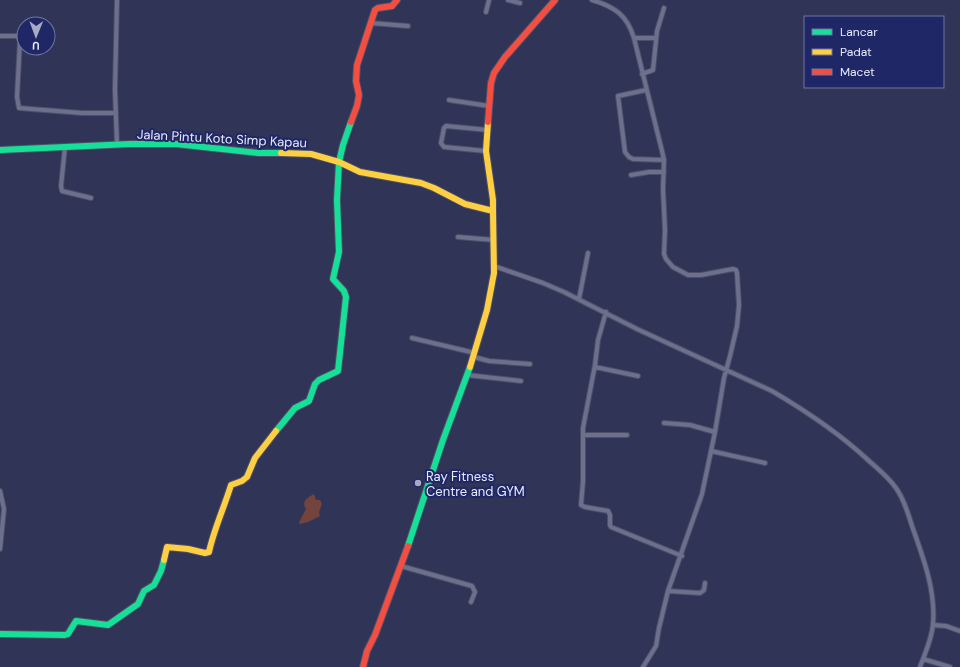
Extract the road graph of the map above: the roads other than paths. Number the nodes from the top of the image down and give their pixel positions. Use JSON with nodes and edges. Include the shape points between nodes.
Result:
{"nodes":[{"id":1,"x":117,"y":0,"type":"edge"},
{"id":2,"x":397,"y":0,"type":"edge"},
{"id":3,"x":489,"y":0,"type":"edge"},
{"id":4,"x":508,"y":0,"type":"edge"},
{"id":5,"x":555,"y":0,"type":"edge"},
{"id":6,"x":592,"y":0,"type":"edge"},
{"id":7,"x":520,"y":3,"type":"dead end"},
{"id":8,"x":664,"y":8,"type":"dead end"},
{"id":9,"x":486,"y":12,"type":"dead end"},
{"id":10,"x":371,"y":23,"type":"junction"},
{"id":11,"x":408,"y":26,"type":"dead end"},
{"id":12,"x":0,"y":36,"type":"edge"},
{"id":13,"x":634,"y":38,"type":"junction"},
{"id":14,"x":656,"y":38,"type":"junction"},
{"id":15,"x":642,"y":74,"type":"junction"},
{"id":16,"x":646,"y":90,"type":"junction"},
{"id":17,"x":450,"y":100,"type":"dead end"},
{"id":18,"x":489,"y":106,"type":"junction"},
{"id":19,"x":116,"y":113,"type":"junction"},
{"id":20,"x":488,"y":130,"type":"junction"},
{"id":21,"x":117,"y":144,"type":"junction"},
{"id":22,"x":65,"y":147,"type":"junction"},
{"id":23,"x":0,"y":150,"type":"edge"},
{"id":24,"x":486,"y":151,"type":"junction"},
{"id":25,"x":664,"y":160,"type":"junction"},
{"id":26,"x":338,"y":162,"type":"junction"},
{"id":27,"x":664,"y":172,"type":"junction"},
{"id":28,"x":631,"y":175,"type":"dead end"},
{"id":29,"x":91,"y":198,"type":"dead end"},
{"id":30,"x":493,"y":200,"type":"junction"},
{"id":31,"x":480,"y":208,"type":"junction"},
{"id":32,"x":493,"y":210,"type":"junction"},
{"id":33,"x":458,"y":237,"type":"dead end"},
{"id":34,"x":495,"y":240,"type":"junction"},
{"id":35,"x":588,"y":253,"type":"dead end"},
{"id":36,"x":494,"y":266,"type":"junction"},
{"id":37,"x":579,"y":299,"type":"junction"},
{"id":38,"x":606,"y":312,"type":"junction"},
{"id":39,"x":412,"y":338,"type":"dead end"},
{"id":40,"x":474,"y":355,"type":"junction"},
{"id":41,"x":530,"y":364,"type":"dead end"},
{"id":42,"x":595,"y":367,"type":"junction"},
{"id":43,"x":726,"y":369,"type":"junction"},
{"id":44,"x":467,"y":375,"type":"junction"},
{"id":45,"x":638,"y":376,"type":"dead end"},
{"id":46,"x":521,"y":381,"type":"dead end"},
{"id":47,"x":664,"y":423,"type":"dead end"},
{"id":48,"x":715,"y":432,"type":"junction"},
{"id":49,"x":583,"y":435,"type":"junction"},
{"id":50,"x":627,"y":435,"type":"dead end"},
{"id":51,"x":711,"y":451,"type":"junction"},
{"id":52,"x":765,"y":463,"type":"dead end"},
{"id":53,"x":0,"y":492,"type":"edge"},
{"id":54,"x":0,"y":549,"type":"edge"},
{"id":55,"x":682,"y":556,"type":"junction"},
{"id":56,"x":401,"y":566,"type":"junction"},
{"id":57,"x":705,"y":583,"type":"dead end"},
{"id":58,"x":668,"y":591,"type":"junction"},
{"id":59,"x":471,"y":602,"type":"dead end"},
{"id":60,"x":933,"y":625,"type":"junction"},
{"id":61,"x":960,"y":631,"type":"edge"},
{"id":62,"x":0,"y":634,"type":"edge"},
{"id":63,"x":923,"y":659,"type":"junction"},
{"id":64,"x":363,"y":667,"type":"edge"},
{"id":65,"x":643,"y":667,"type":"edge"},
{"id":66,"x":920,"y":667,"type":"edge"},
{"id":67,"x":950,"y":667,"type":"edge"}],
"edges":[{"from":1,"to":19,"type":"street"},
{"from":2,"to":10,"type":"street","via":[[392,6],[376,9]]},
{"from":3,"to":9,"type":"street"},
{"from":4,"to":7,"type":"street"},
{"from":5,"to":18,"type":"street","via":[[500,63],[493,78]]},
{"from":6,"to":13,"type":"street","via":[[612,7],[621,14]]},
{"from":8,"to":14,"type":"street"},
{"from":10,"to":11,"type":"street"},
{"from":10,"to":26,"type":"street","via":[[357,65],[357,106]]},
{"from":12,"to":19,"type":"street","via":[[17,36],[20,40],[17,97],[19,108]]},
{"from":13,"to":14,"type":"street"},
{"from":13,"to":15,"type":"street"},
{"from":14,"to":15,"type":"street","via":[[653,70]]},
{"from":15,"to":16,"type":"street"},
{"from":16,"to":25,"type":"street"},
{"from":16,"to":25,"type":"street","via":[[618,96],[625,152],[633,159]]},
{"from":17,"to":18,"type":"street"},
{"from":18,"to":20,"type":"street"},
{"from":19,"to":21,"type":"street"},
{"from":20,"to":24,"type":"street"},
{"from":20,"to":24,"type":"street","via":[[446,126],[442,143],[444,146]]},
{"from":21,"to":22,"type":"street","name":"Jalan Pintu Koto Simp Kapau"},
{"from":21,"to":26,"type":"street","name":"Jalan Pintu Koto Simp Kapau","via":[[176,144],[258,154],[311,154]]},
{"from":22,"to":23,"type":"street","name":"Jalan Pintu Koto Simp Kapau"},
{"from":22,"to":29,"type":"street","via":[[62,191]]},
{"from":24,"to":30,"type":"street"},
{"from":25,"to":27,"type":"street"},
{"from":26,"to":31,"type":"street","name":"Jalan Pintu Koto Simp Kapau","via":[[360,172],[421,183],[465,204]]},
{"from":26,"to":62,"type":"street","via":[[339,252],[333,281],[345,291],[346,297],[339,367],[336,373],[319,380],[313,388],[309,402],[295,408],[282,422],[255,458],[247,477],[230,485],[209,552],[167,547],[161,571],[154,585],[144,591],[138,604],[108,625],[76,621],[65,635]]},
{"from":27,"to":28,"type":"street"},
{"from":27,"to":43,"type":"street","via":[[666,259],[673,267],[688,275],[733,269],[737,273],[738,319]]},
{"from":30,"to":31,"type":"street"},
{"from":30,"to":32,"type":"street"},
{"from":31,"to":32,"type":"street","name":"Jalan Pintu Koto Simp Kapau"},
{"from":32,"to":34,"type":"street"},
{"from":33,"to":34,"type":"street"},
{"from":34,"to":36,"type":"street"},
{"from":35,"to":37,"type":"street"},
{"from":36,"to":37,"type":"street"},
{"from":36,"to":40,"type":"street","via":[[490,297]]},
{"from":37,"to":38,"type":"street"},
{"from":38,"to":42,"type":"street","via":[[598,340]]},
{"from":38,"to":43,"type":"street","via":[[637,329]]},
{"from":39,"to":40,"type":"street"},
{"from":40,"to":41,"type":"street","via":[[489,361]]},
{"from":40,"to":44,"type":"street"},
{"from":42,"to":45,"type":"street"},
{"from":42,"to":49,"type":"street"},
{"from":43,"to":48,"type":"street"},
{"from":43,"to":60,"type":"street","via":[[772,391],[808,413],[858,450],[892,483],[902,497],[924,562],[931,590]]},
{"from":44,"to":46,"type":"street"},
{"from":44,"to":56,"type":"street"},
{"from":47,"to":48,"type":"street","via":[[690,425]]},
{"from":48,"to":51,"type":"street"},
{"from":49,"to":50,"type":"street"},
{"from":49,"to":55,"type":"street","via":[[584,481],[581,505],[608,511],[611,526]]},
{"from":51,"to":52,"type":"street"},
{"from":51,"to":55,"type":"street","via":[[702,494]]},
{"from":53,"to":54,"type":"street","via":[[4,509]]},
{"from":55,"to":58,"type":"street"},
{"from":56,"to":59,"type":"street","via":[[472,586],[475,592]]},
{"from":56,"to":64,"type":"street"},
{"from":57,"to":58,"type":"street","via":[[704,590],[700,593]]},
{"from":58,"to":65,"type":"street","via":[[656,646]]},
{"from":60,"to":61,"type":"street"},
{"from":60,"to":63,"type":"street"},
{"from":63,"to":66,"type":"street"},
{"from":63,"to":67,"type":"street"}]}
